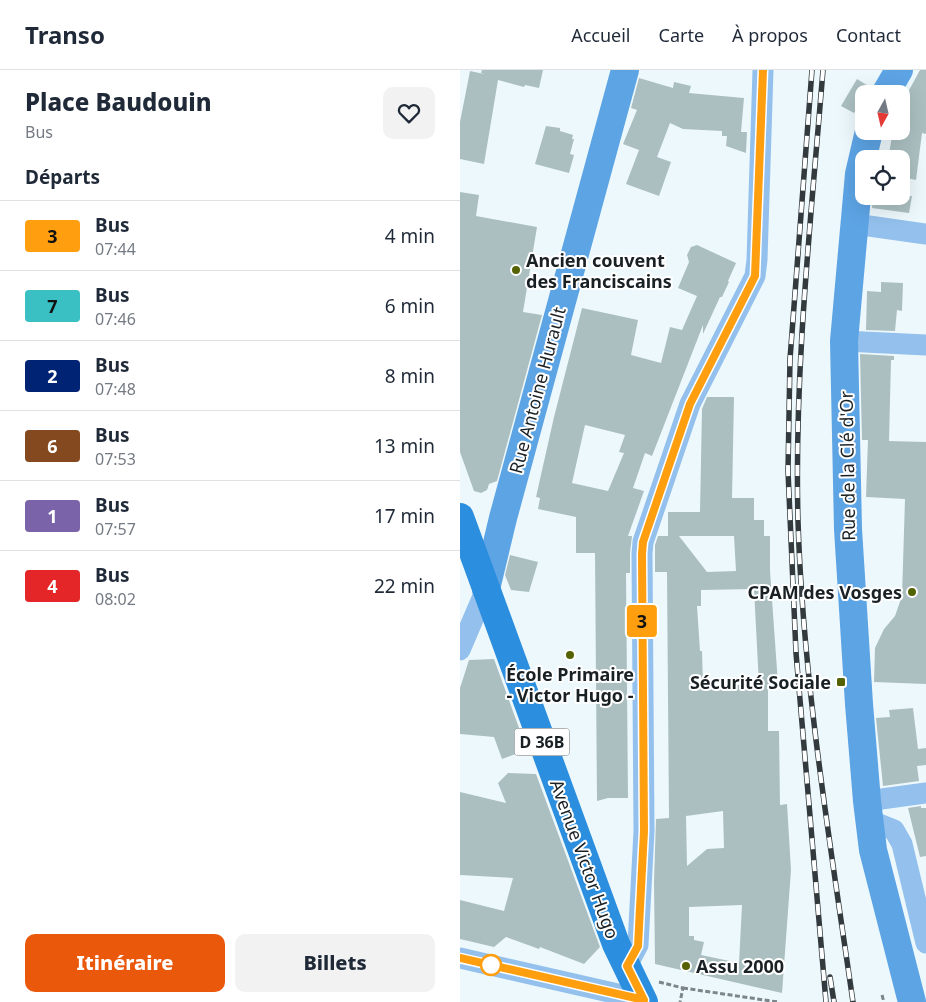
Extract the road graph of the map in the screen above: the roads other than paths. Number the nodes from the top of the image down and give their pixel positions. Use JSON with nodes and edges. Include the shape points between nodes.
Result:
{"nodes":[{"id":1,"x":625,"y":70,"type":"edge"},
{"id":2,"x":763,"y":70,"type":"edge"},
{"id":3,"x":899,"y":70,"type":"edge"},
{"id":4,"x":890,"y":85,"type":"edge"},
{"id":5,"x":867,"y":140,"type":"edge"},
{"id":6,"x":855,"y":224,"type":"junction"},
{"id":7,"x":926,"y":234,"type":"edge"},
{"id":8,"x":844,"y":341,"type":"junction"},
{"id":9,"x":926,"y":345,"type":"edge"},
{"id":10,"x":460,"y":516,"type":"edge"},
{"id":11,"x":486,"y":589,"type":"junction"},
{"id":12,"x":460,"y":650,"type":"edge"},
{"id":13,"x":926,"y":793,"type":"edge"},
{"id":14,"x":868,"y":811,"type":"junction"},
{"id":15,"x":926,"y":943,"type":"edge"},
{"id":16,"x":460,"y":958,"type":"edge"},
{"id":17,"x":627,"y":966,"type":"junction"},
{"id":18,"x":646,"y":1001,"type":"edge"},
{"id":19,"x":912,"y":1002,"type":"edge"}],
"edges":[{"from":1,"to":11,"type":"street","name":"Rue Antoine Hurault"},
{"from":2,"to":17,"type":"street","via":[[755,276],[690,404],[643,542],[644,831],[638,946]]},
{"from":3,"to":4,"type":"street"},
{"from":5,"to":6,"type":"street","name":"Rue de la Clé d'Or","via":[[859,174]]},
{"from":6,"to":7,"type":"street"},
{"from":6,"to":8,"type":"street","name":"Rue de la Clé d'Or"},
{"from":8,"to":9,"type":"street"},
{"from":8,"to":14,"type":"street","name":"Rue de la Clé d'Or","via":[[848,529]]},
{"from":10,"to":11,"type":"main road","name":"Avenue Victor Hugo","number":"D 36B"},
{"from":11,"to":12,"type":"street","name":"Rue Antoine Hurault"},
{"from":11,"to":17,"type":"main road","name":"Avenue Victor Hugo","number":"D 36B"},
{"from":13,"to":14,"type":"street"},
{"from":14,"to":15,"type":"street","via":[[894,830],[902,844]]},
{"from":14,"to":19,"type":"street","name":"Rue de la Clé d'Or","via":[[873,850]]},
{"from":16,"to":18,"type":"street"},
{"from":17,"to":18,"type":"main road","name":"Avenue Victor Hugo","number":"D 36B"}]}
